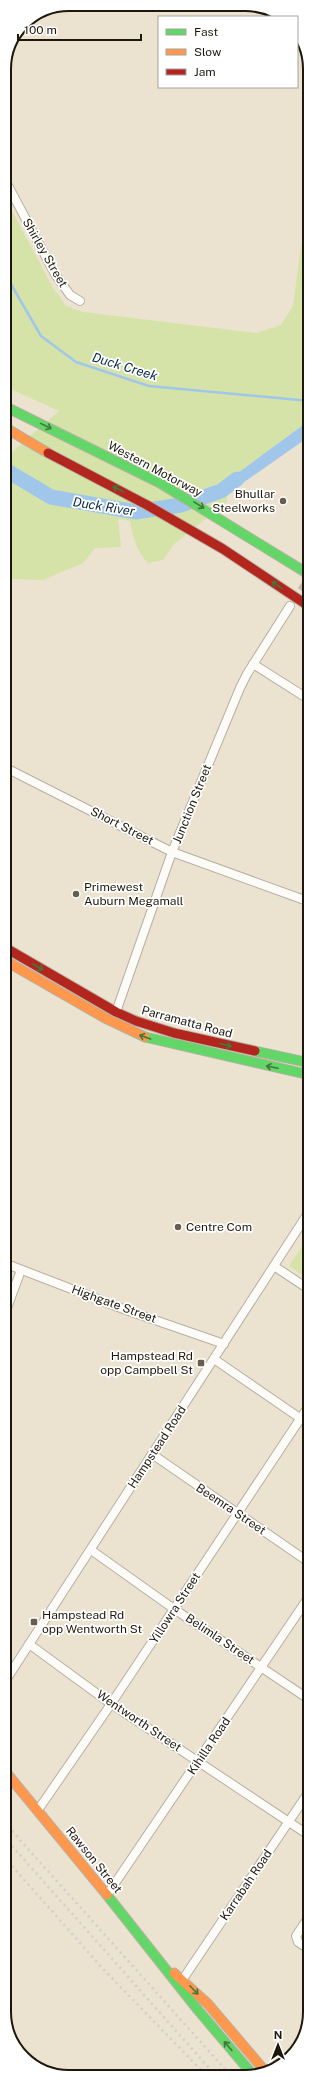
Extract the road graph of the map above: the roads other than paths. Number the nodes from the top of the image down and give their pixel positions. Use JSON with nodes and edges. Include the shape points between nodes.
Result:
{"nodes":[{"id":1,"x":11,"y":191,"type":"edge"},
{"id":2,"x":80,"y":301,"type":"dead end"},
{"id":3,"x":11,"y":409,"type":"edge"},
{"id":4,"x":11,"y":431,"type":"edge"},
{"id":5,"x":11,"y":438,"type":"edge"},
{"id":6,"x":48,"y":453,"type":"junction"},
{"id":7,"x":303,"y":571,"type":"edge"},
{"id":8,"x":303,"y":601,"type":"edge"},
{"id":9,"x":290,"y":606,"type":"tunnel mouth"},
{"id":10,"x":253,"y":664,"type":"junction"},
{"id":11,"x":303,"y":696,"type":"edge"},
{"id":12,"x":11,"y":771,"type":"edge"},
{"id":13,"x":172,"y":852,"type":"junction"},
{"id":14,"x":303,"y":899,"type":"edge"},
{"id":15,"x":11,"y":951,"type":"edge"},
{"id":16,"x":11,"y":964,"type":"edge"},
{"id":17,"x":116,"y":1012,"type":"junction"},
{"id":18,"x":303,"y":1062,"type":"edge"},
{"id":19,"x":303,"y":1073,"type":"edge"},
{"id":20,"x":303,"y":1221,"type":"edge"},
{"id":21,"x":11,"y":1266,"type":"edge"},
{"id":22,"x":274,"y":1266,"type":"junction"},
{"id":23,"x":21,"y":1270,"type":"junction"},
{"id":24,"x":303,"y":1285,"type":"edge"},
{"id":25,"x":11,"y":1297,"type":"edge"},
{"id":26,"x":224,"y":1344,"type":"junction"},
{"id":27,"x":214,"y":1359,"type":"junction"},
{"id":28,"x":303,"y":1414,"type":"edge"},
{"id":29,"x":300,"y":1419,"type":"junction"},
{"id":30,"x":303,"y":1421,"type":"edge"},
{"id":31,"x":152,"y":1454,"type":"junction"},
{"id":32,"x":237,"y":1513,"type":"junction"},
{"id":33,"x":91,"y":1550,"type":"junction"},
{"id":34,"x":303,"y":1558,"type":"edge"},
{"id":35,"x":303,"y":1606,"type":"edge"},
{"id":36,"x":174,"y":1609,"type":"junction"},
{"id":37,"x":29,"y":1644,"type":"junction"},
{"id":38,"x":262,"y":1668,"type":"junction"},
{"id":39,"x":11,"y":1672,"type":"edge"},
{"id":40,"x":303,"y":1695,"type":"edge"},
{"id":41,"x":111,"y":1704,"type":"junction"},
{"id":42,"x":199,"y":1762,"type":"junction"},
{"id":43,"x":11,"y":1778,"type":"edge"},
{"id":44,"x":303,"y":1801,"type":"edge"},
{"id":45,"x":38,"y":1810,"type":"junction"},
{"id":46,"x":289,"y":1822,"type":"junction"},
{"id":47,"x":303,"y":1831,"type":"edge"},
{"id":48,"x":107,"y":1895,"type":"junction"},
{"id":49,"x":303,"y":1926,"type":"edge"},
{"id":50,"x":303,"y":1945,"type":"edge"},
{"id":51,"x":164,"y":1965,"type":"junction"},
{"id":52,"x":183,"y":1979,"type":"junction"},
{"id":53,"x":262,"y":2067,"type":"edge"},
{"id":54,"x":249,"y":2070,"type":"edge"}],
"edges":[{"from":1,"to":2,"type":"street","name":"Shirley Street","via":[[55,274],[70,295]]},
{"from":3,"to":7,"type":"main road","name":"Western Motorway","one_way":true,"via":[[160,483]]},
{"from":4,"to":6,"type":"main road"},
{"from":5,"to":6,"type":"main road"},
{"from":8,"to":6,"type":"main road","one_way":true,"bridge":true,"via":[[223,549],[147,505]]},
{"from":9,"to":10,"type":"street","name":"Junction Street"},
{"from":10,"to":11,"type":"street"},
{"from":10,"to":13,"type":"street","name":"Junction Street","via":[[240,688]]},
{"from":12,"to":13,"type":"street","name":"Short Street"},
{"from":13,"to":14,"type":"street","name":"Short Street"},
{"from":13,"to":17,"type":"street","name":"Junction Street"},
{"from":15,"to":17,"type":"main road","name":"Parramatta Road","one_way":true},
{"from":19,"to":16,"type":"main road","name":"Parramatta Road","one_way":true,"via":[[144,1037],[105,1018]]},
{"from":17,"to":18,"type":"main road","name":"Parramatta Road","one_way":true,"via":[[174,1033]]},
{"from":20,"to":22,"type":"street","name":"Hampstead Road"},
{"from":21,"to":23,"type":"street","name":"Highgate Street"},
{"from":22,"to":24,"type":"street"},
{"from":22,"to":26,"type":"street","name":"Hampstead Road"},
{"from":23,"to":25,"type":"street"},
{"from":23,"to":26,"type":"street","name":"Highgate Street"},
{"from":26,"to":27,"type":"street","name":"Hampstead Road"},
{"from":27,"to":29,"type":"street"},
{"from":27,"to":31,"type":"street","name":"Hampstead Road"},
{"from":28,"to":29,"type":"street","name":"Yillowra Street"},
{"from":29,"to":30,"type":"street"},
{"from":29,"to":32,"type":"street","name":"Yillowra Street"},
{"from":31,"to":32,"type":"street","name":"Beemra Street"},
{"from":31,"to":33,"type":"street","name":"Hampstead Road"},
{"from":32,"to":34,"type":"street","name":"Beemra Street"},
{"from":32,"to":36,"type":"street","name":"Yillowra Street"},
{"from":33,"to":36,"type":"street","name":"Belimla Street"},
{"from":33,"to":37,"type":"street","name":"Hampstead Road"},
{"from":35,"to":38,"type":"street","name":"Kihilla Road"},
{"from":36,"to":38,"type":"street","name":"Belimla Street"},
{"from":36,"to":41,"type":"street","name":"Yillowra Street"},
{"from":37,"to":39,"type":"street","name":"Hampstead Road"},
{"from":37,"to":41,"type":"street","name":"Wentworth Street"},
{"from":38,"to":40,"type":"street","name":"Belimla Street"},
{"from":38,"to":42,"type":"street","name":"Kihilla Road"},
{"from":41,"to":42,"type":"street","name":"Wentworth Street"},
{"from":41,"to":45,"type":"street","name":"Yillowra Street"},
{"from":42,"to":46,"type":"street","name":"Wentworth Street"},
{"from":42,"to":48,"type":"street","name":"Kihilla Road"},
{"from":43,"to":45,"type":"main road","name":"Rawson Street"},
{"from":44,"to":46,"type":"street","name":"Karrabah Road"},
{"from":45,"to":48,"type":"main road","name":"Rawson Street"},
{"from":46,"to":47,"type":"street","name":"Wentworth Street"},
{"from":46,"to":52,"type":"street","name":"Karrabah Road"},
{"from":48,"to":51,"type":"main road","name":"Rawson Street"},
{"from":49,"to":50,"type":"street","via":[[296,1936],[298,1942]]},
{"from":51,"to":52,"type":"main road","name":"Rawson Street"},
{"from":54,"to":51,"type":"main road","name":"Rawson Street","one_way":true,"via":[[202,2016]]},
{"from":52,"to":53,"type":"main road","name":"Rawson Street","one_way":true,"via":[[208,2004]]}]}
